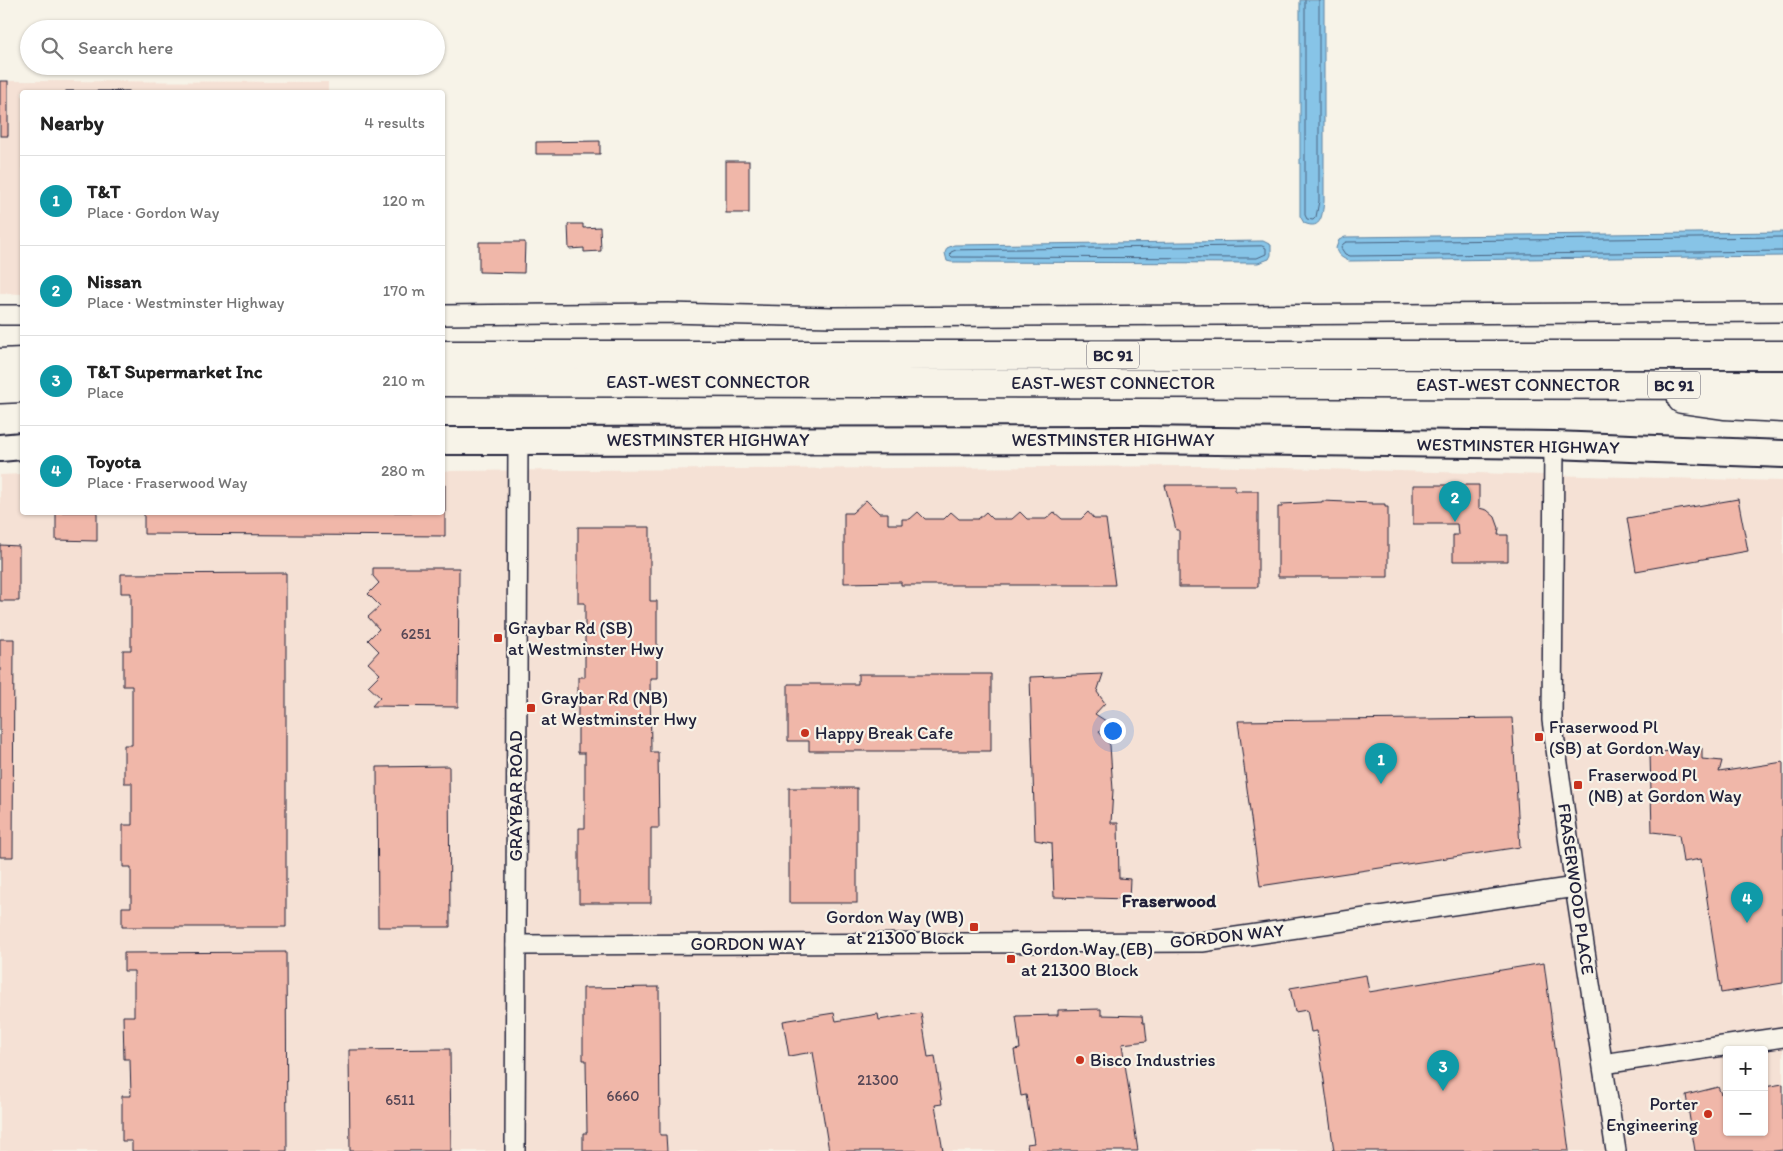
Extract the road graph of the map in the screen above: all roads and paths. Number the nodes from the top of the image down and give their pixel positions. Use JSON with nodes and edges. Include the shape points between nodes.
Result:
{"nodes":[{"id":1,"x":1783,"y":312,"type":"edge"},
{"id":2,"x":0,"y":315,"type":"edge"},
{"id":3,"x":20,"y":315,"type":"edge"},
{"id":4,"x":445,"y":315,"type":"edge"},
{"id":5,"x":445,"y":356,"type":"edge"},
{"id":6,"x":1783,"y":356,"type":"edge"},
{"id":7,"x":20,"y":362,"type":"edge"},
{"id":8,"x":0,"y":363,"type":"edge"},
{"id":9,"x":445,"y":382,"type":"edge"},
{"id":10,"x":1564,"y":385,"type":"junction"},
{"id":11,"x":1783,"y":385,"type":"edge"},
{"id":12,"x":20,"y":388,"type":"edge"},
{"id":13,"x":0,"y":389,"type":"edge"},
{"id":14,"x":1783,"y":408,"type":"edge"},
{"id":15,"x":445,"y":441,"type":"edge"},
{"id":16,"x":518,"y":441,"type":"junction"},
{"id":17,"x":1554,"y":445,"type":"junction"},
{"id":18,"x":20,"y":446,"type":"edge"},
{"id":19,"x":0,"y":448,"type":"edge"},
{"id":20,"x":1783,"y":454,"type":"edge"},
{"id":21,"x":1575,"y":887,"type":"junction"},
{"id":22,"x":516,"y":945,"type":"junction"},
{"id":23,"x":1783,"y":1037,"type":"edge"},
{"id":24,"x":1602,"y":1064,"type":"junction"},
{"id":25,"x":515,"y":1151,"type":"edge"},
{"id":26,"x":1616,"y":1151,"type":"edge"}],
"edges":[{"from":1,"to":4,"type":"street","via":[[863,317],[668,313]]},
{"from":2,"to":3,"type":"street"},
{"from":5,"to":6,"type":"highway","name":"EAST-WEST CONNECTOR","number":"BC 91"},
{"from":7,"to":8,"type":"highway"},
{"from":9,"to":10,"type":"highway","name":"EAST-WEST CONNECTOR","number":"BC 91"},
{"from":10,"to":11,"type":"highway","name":"EAST-WEST CONNECTOR","number":"BC 91"},
{"from":10,"to":14,"type":"highway"},
{"from":12,"to":13,"type":"highway"},
{"from":15,"to":16,"type":"main road","name":"WESTMINSTER HIGHWAY"},
{"from":16,"to":17,"type":"main road","name":"WESTMINSTER HIGHWAY","via":[[1134,440]]},
{"from":16,"to":22,"type":"street","name":"GRAYBAR ROAD"},
{"from":17,"to":20,"type":"main road","name":"WESTMINSTER HIGHWAY"},
{"from":17,"to":21,"type":"street","name":"FRASERWOOD PLACE","via":[[1552,720]]},
{"from":18,"to":19,"type":"main road"},
{"from":21,"to":22,"type":"street","name":"GORDON WAY","via":[[1202,942]]},
{"from":21,"to":24,"type":"street","name":"FRASERWOOD PLACE"},
{"from":22,"to":25,"type":"street","name":"GRAYBAR ROAD"},
{"from":23,"to":24,"type":"street"},
{"from":24,"to":26,"type":"street","name":"FRASERWOOD PLACE"}]}
